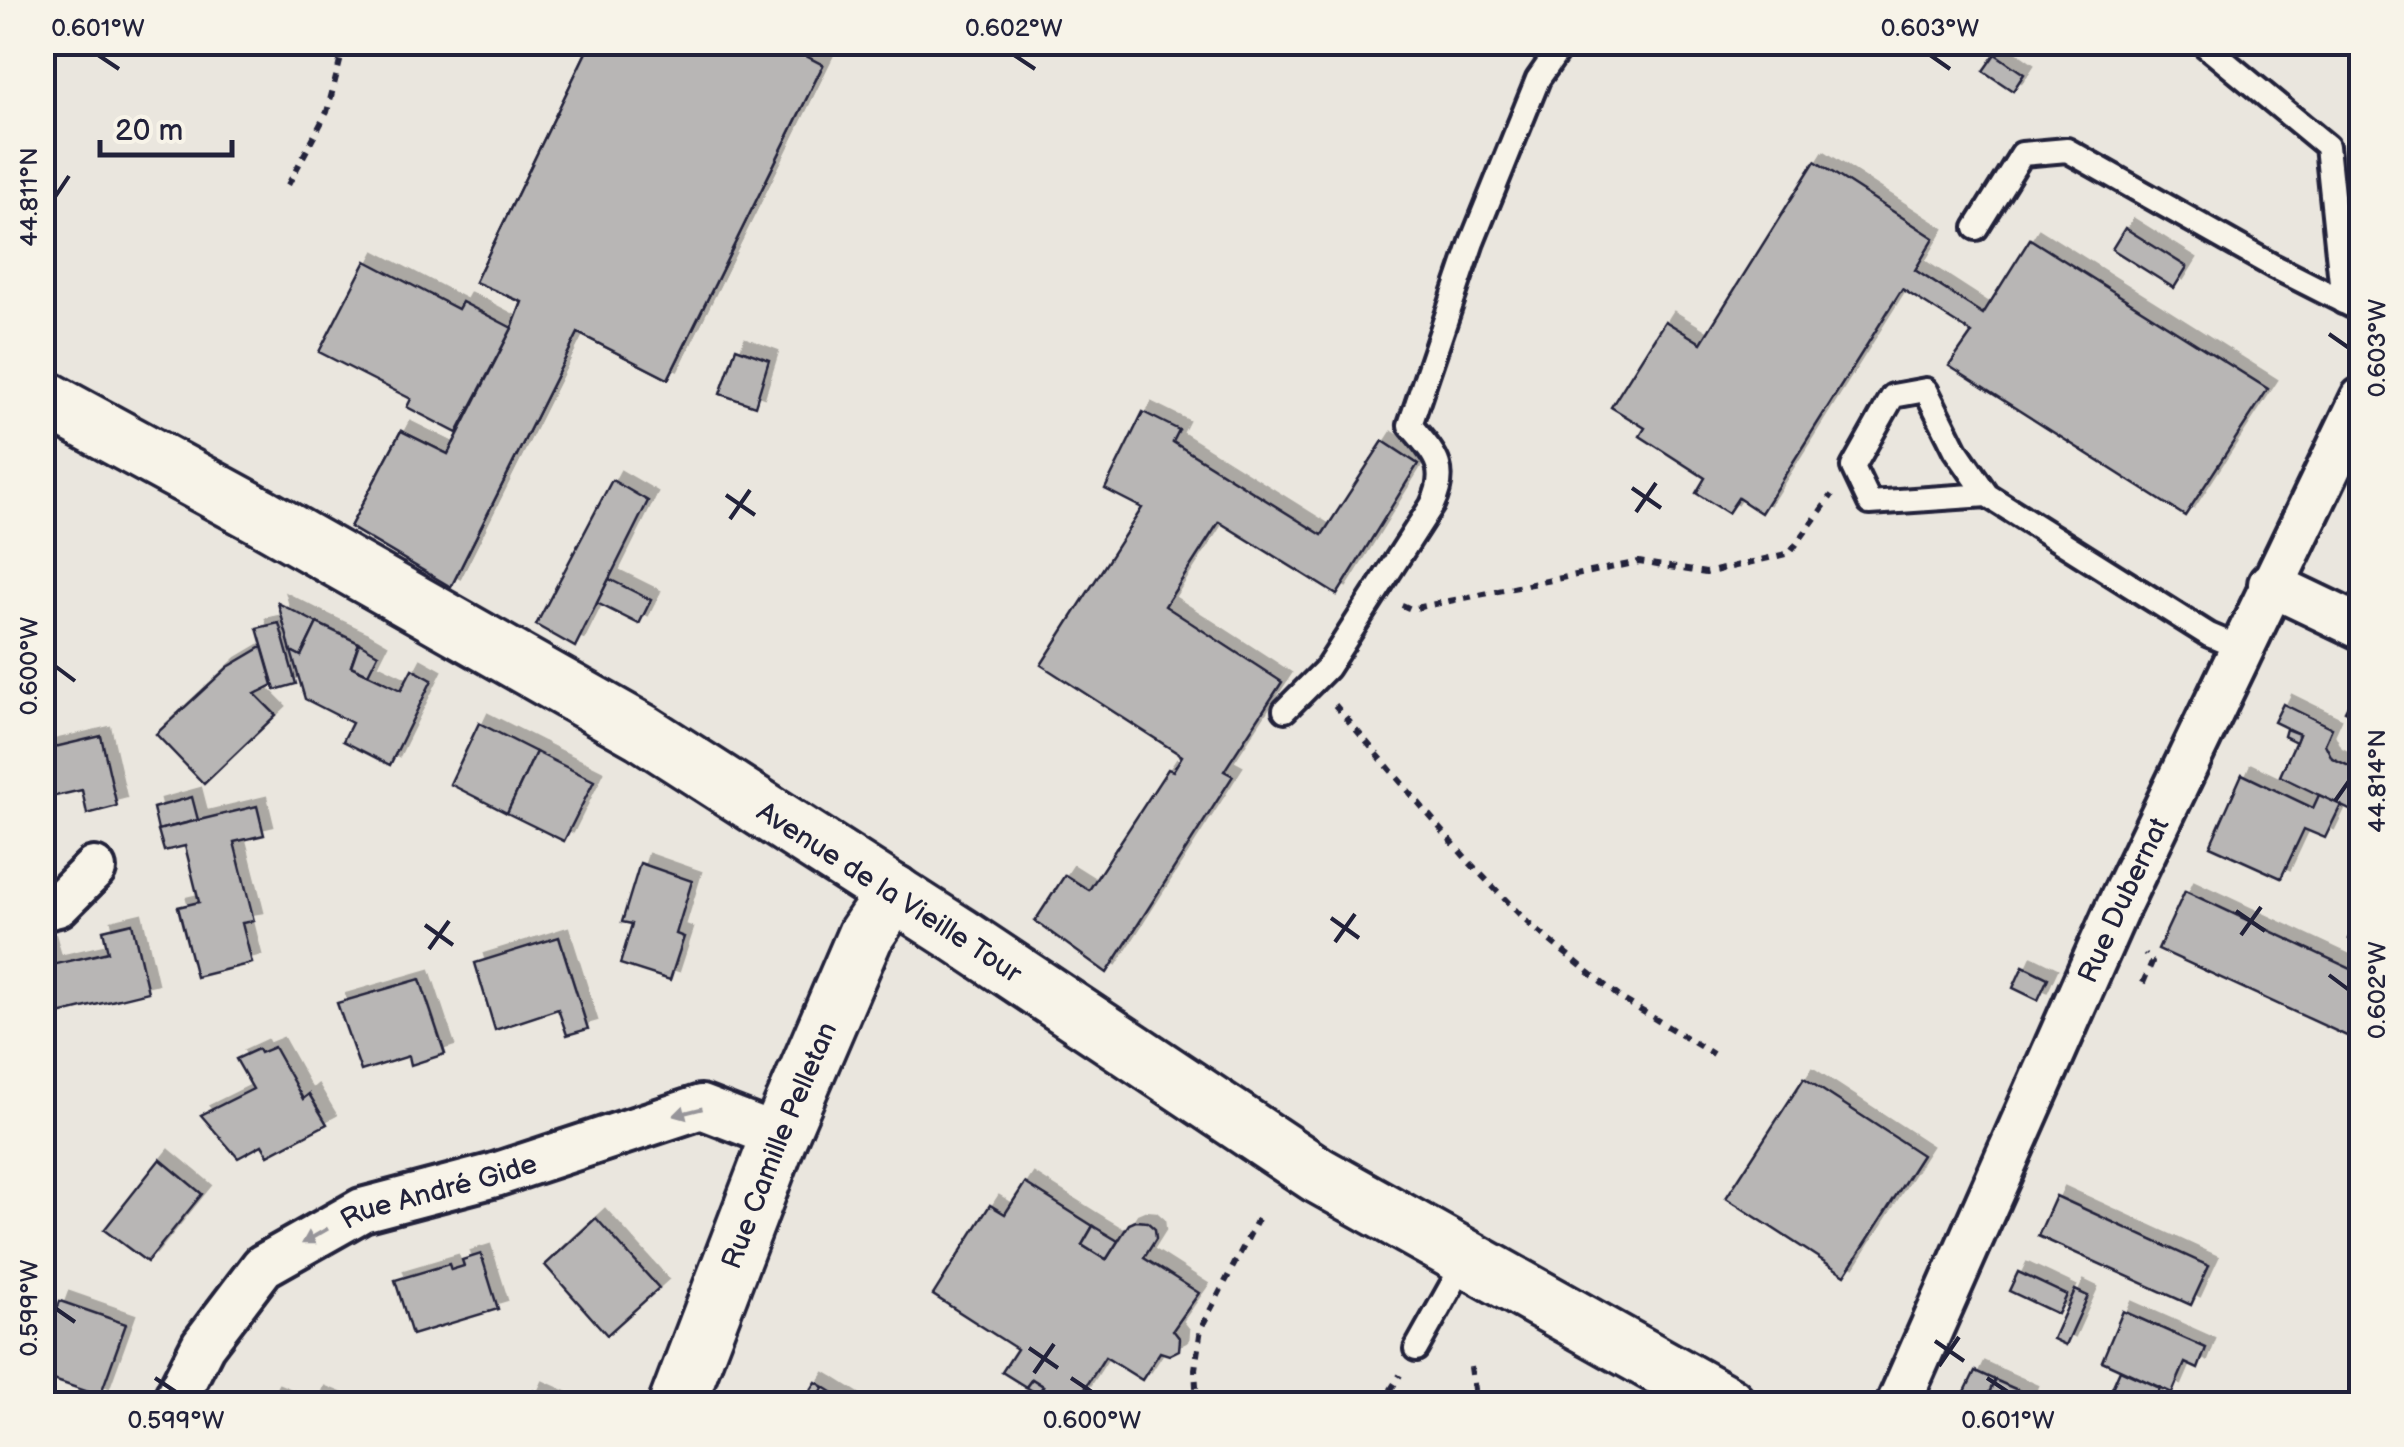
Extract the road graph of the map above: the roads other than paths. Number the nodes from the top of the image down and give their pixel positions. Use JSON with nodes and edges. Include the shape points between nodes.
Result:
{"nodes":[{"id":1,"x":1564,"y":42,"type":"edge"},
{"id":2,"x":2201,"y":42,"type":"edge"},
{"id":3,"x":1976,"y":228,"type":"dead end"},
{"id":4,"x":2352,"y":307,"type":"edge"},
{"id":5,"x":42,"y":398,"type":"edge"},
{"id":6,"x":2362,"y":399,"type":"edge"},
{"id":7,"x":1988,"y":496,"type":"junction"},
{"id":8,"x":2270,"y":584,"type":"junction"},
{"id":9,"x":2362,"y":628,"type":"edge"},
{"id":10,"x":2240,"y":648,"type":"junction"},
{"id":11,"x":1285,"y":710,"type":"dead end"},
{"id":12,"x":94,"y":869,"type":"dead end"},
{"id":13,"x":894,"y":892,"type":"junction"},
{"id":14,"x":42,"y":909,"type":"edge"},
{"id":15,"x":779,"y":1138,"type":"junction"},
{"id":16,"x":1467,"y":1258,"type":"junction"},
{"id":17,"x":1416,"y":1348,"type":"dead end"},
{"id":18,"x":174,"y":1404,"type":"edge"},
{"id":19,"x":678,"y":1404,"type":"edge"},
{"id":20,"x":1727,"y":1404,"type":"edge"},
{"id":21,"x":1898,"y":1404,"type":"edge"}],
"edges":[{"from":1,"to":11,"type":"lane","via":[[1538,79],[1479,224],[1410,425],[1437,458],[1442,484],[1327,668]]},
{"from":2,"to":4,"type":"lane","via":[[2327,146]]},
{"from":3,"to":4,"type":"lane","via":[[2022,154],[2067,150]]},
{"from":5,"to":13,"type":"street","name":"Avenue de la Vieille Tour","via":[[642,732]]},
{"from":6,"to":8,"type":"street","name":"Rue Dubernat"},
{"from":7,"to":7,"type":"lane","via":[[1926,390],[1894,396],[1853,468],[1870,503]]},
{"from":7,"to":10,"type":"lane","via":[[2209,636]]},
{"from":8,"to":9,"type":"street"},
{"from":8,"to":10,"type":"street","name":"Rue Dubernat"},
{"from":10,"to":21,"type":"street","name":"Rue Dubernat"},
{"from":12,"to":14,"type":"street","via":[[58,906]]},
{"from":13,"to":15,"type":"street","name":"Rue Camille Pelletan","via":[[865,936]]},
{"from":13,"to":16,"type":"street","name":"Avenue de la Vieille Tour","via":[[1318,1175]]},
{"from":15,"to":18,"type":"street","name":"Rue André Gide","one_way":true,"via":[[701,1107],[495,1175],[362,1210],[264,1266],[202,1345]]},
{"from":15,"to":19,"type":"street","name":"Rue Camille Pelletan"},
{"from":16,"to":17,"type":"lane"},
{"from":16,"to":20,"type":"street","name":"Avenue de la Vieille Tour"}]}
